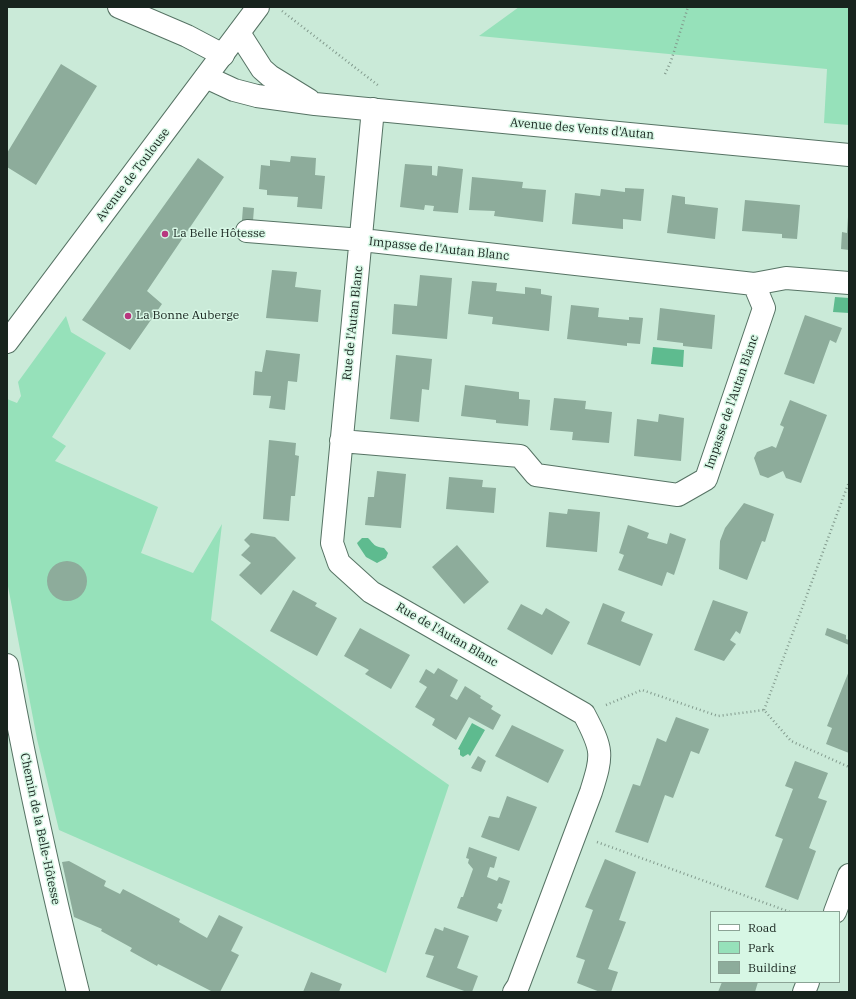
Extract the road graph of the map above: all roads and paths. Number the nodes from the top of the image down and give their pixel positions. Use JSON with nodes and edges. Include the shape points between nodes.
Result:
{"nodes":[{"id":1,"x":119,"y":7,"type":"edge"},
{"id":2,"x":258,"y":7,"type":"edge"},
{"id":3,"x":688,"y":7,"type":"edge"},
{"id":4,"x":281,"y":11,"type":"dead end"},
{"id":5,"x":240,"y":33,"type":"junction"},
{"id":6,"x":223,"y":55,"type":"junction"},
{"id":7,"x":665,"y":74,"type":"dead end"},
{"id":8,"x":206,"y":77,"type":"junction"},
{"id":9,"x":385,"y":90,"type":"dead end"},
{"id":10,"x":315,"y":104,"type":"junction"},
{"id":11,"x":373,"y":110,"type":"junction"},
{"id":12,"x":849,"y":155,"type":"edge"},
{"id":13,"x":247,"y":231,"type":"dead end"},
{"id":14,"x":362,"y":240,"type":"junction"},
{"id":15,"x":849,"y":283,"type":"edge"},
{"id":16,"x":754,"y":284,"type":"junction"},
{"id":17,"x":7,"y":342,"type":"edge"},
{"id":18,"x":341,"y":441,"type":"junction"},
{"id":19,"x":849,"y":482,"type":"edge"},
{"id":20,"x":7,"y":665,"type":"edge"},
{"id":21,"x":764,"y":710,"type":"junction"},
{"id":22,"x":584,"y":714,"type":"junction"},
{"id":23,"x":849,"y":767,"type":"edge"},
{"id":24,"x":575,"y":834,"type":"junction"},
{"id":25,"x":849,"y":875,"type":"edge"},
{"id":26,"x":787,"y":911,"type":"edge"},
{"id":27,"x":835,"y":911,"type":"edge"},
{"id":28,"x":78,"y":992,"type":"edge"},
{"id":29,"x":514,"y":992,"type":"edge"}],
"edges":[{"from":1,"to":6,"type":"street","via":[[187,36]]},
{"from":2,"to":5,"type":"street","name":"Avenue de Toulouse"},
{"from":3,"to":7,"type":"path"},
{"from":4,"to":9,"type":"path"},
{"from":5,"to":6,"type":"street","name":"Avenue de Toulouse"},
{"from":5,"to":10,"type":"street","name":"Avenue des Vents d'Autan","via":[[256,60],[270,76]]},
{"from":6,"to":8,"type":"street","name":"Avenue de Toulouse"},
{"from":8,"to":10,"type":"street","name":"Avenue des Vents d'Autan","via":[[234,90],[257,96]]},
{"from":8,"to":17,"type":"street","name":"Avenue de Toulouse"},
{"from":10,"to":11,"type":"street","name":"Avenue des Vents d'Autan"},
{"from":11,"to":12,"type":"street","name":"Avenue des Vents d'Autan"},
{"from":11,"to":14,"type":"street","name":"Rue de l'Autan Blanc"},
{"from":13,"to":14,"type":"street"},
{"from":14,"to":16,"type":"street","name":"Impasse de l'Autan Blanc"},
{"from":14,"to":18,"type":"street","name":"Rue de l'Autan Blanc"},
{"from":15,"to":16,"type":"street","name":"Impasse de l'Autan Blanc","via":[[786,278]]},
{"from":16,"to":18,"type":"street","name":"Impasse de l'Autan Blanc","via":[[764,308],[706,478],[678,495],[536,475],[520,456]]},
{"from":18,"to":22,"type":"street","name":"Rue de l'Autan Blanc","via":[[332,543],[339,563],[371,592]]},
{"from":19,"to":21,"type":"path"},
{"from":20,"to":28,"type":"street","name":"Chemin de la Belle-Hôtesse","via":[[52,890]]},
{"from":21,"to":22,"type":"path","via":[[718,716],[642,690]]},
{"from":21,"to":23,"type":"path","via":[[791,741]]},
{"from":22,"to":24,"type":"street","via":[[600,747],[599,768]]},
{"from":24,"to":26,"type":"path"},
{"from":24,"to":29,"type":"street"},
{"from":25,"to":27,"type":"street"}]}
